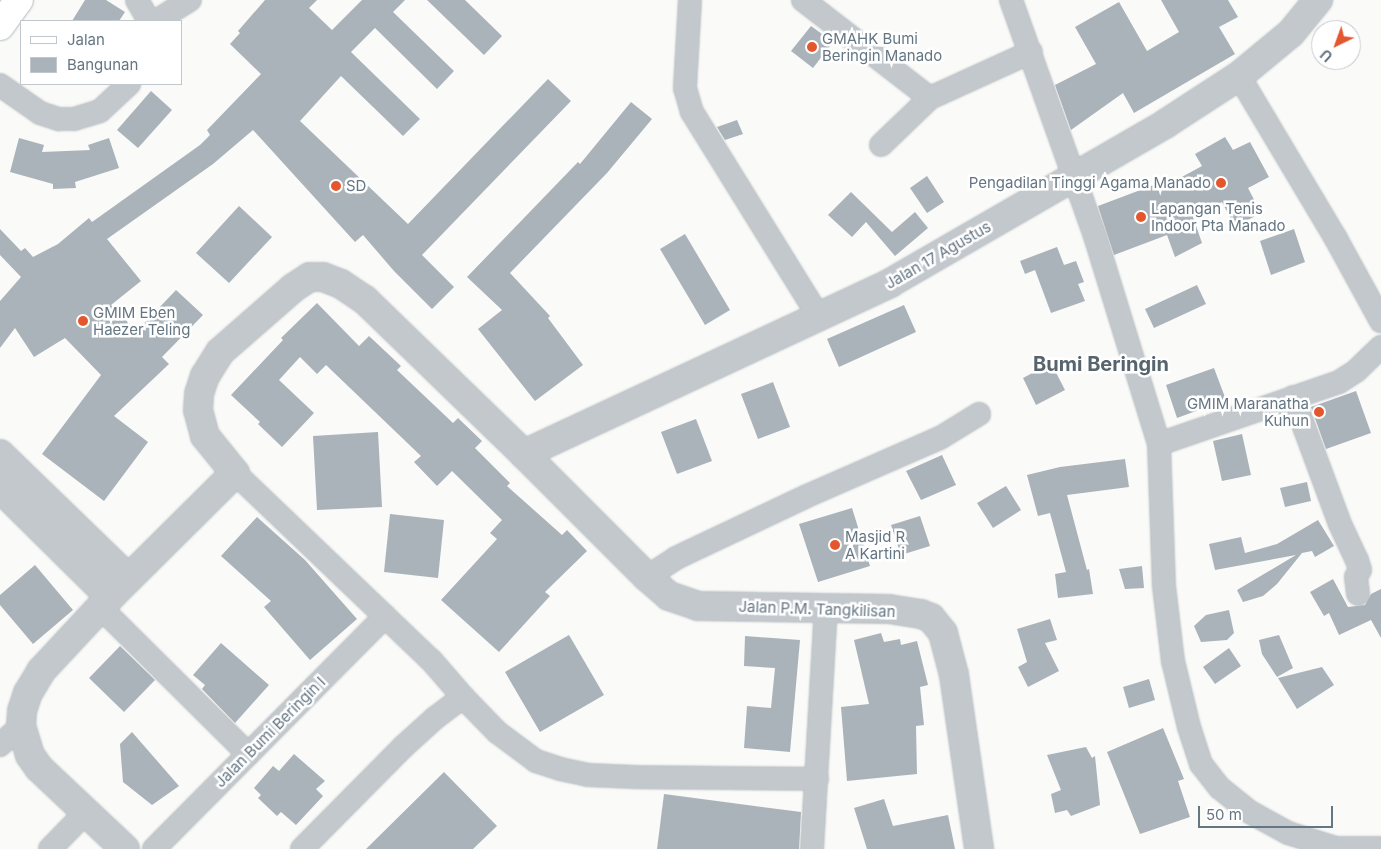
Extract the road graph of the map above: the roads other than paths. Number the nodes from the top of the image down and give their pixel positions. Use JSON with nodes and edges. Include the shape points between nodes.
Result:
{"nodes":[{"id":1,"x":19,"y":0,"type":"edge"},
{"id":2,"x":137,"y":0,"type":"edge"},
{"id":3,"x":190,"y":0,"type":"edge"},
{"id":4,"x":690,"y":0,"type":"edge"},
{"id":5,"x":803,"y":0,"type":"edge"},
{"id":6,"x":1011,"y":0,"type":"edge"},
{"id":7,"x":1318,"y":0,"type":"edge"},
{"id":8,"x":148,"y":20,"type":"edge"},
{"id":9,"x":158,"y":20,"type":"edge"},
{"id":10,"x":0,"y":26,"type":"edge"},
{"id":11,"x":1031,"y":52,"type":"junction"},
{"id":12,"x":1239,"y":76,"type":"junction"},
{"id":13,"x":0,"y":85,"type":"edge"},
{"id":14,"x":128,"y":85,"type":"edge"},
{"id":15,"x":930,"y":98,"type":"junction"},
{"id":16,"x":881,"y":145,"type":"dead end"},
{"id":17,"x":1075,"y":177,"type":"junction"},
{"id":18,"x":819,"y":317,"type":"junction"},
{"id":19,"x":1381,"y":321,"type":"edge"},
{"id":20,"x":1381,"y":347,"type":"edge"},
{"id":21,"x":1293,"y":397,"type":"junction"},
{"id":22,"x":979,"y":414,"type":"dead end"},
{"id":23,"x":1159,"y":444,"type":"junction"},
{"id":24,"x":0,"y":454,"type":"edge"},
{"id":25,"x":524,"y":454,"type":"junction"},
{"id":26,"x":236,"y":473,"type":"junction"},
{"id":27,"x":0,"y":488,"type":"edge"},
{"id":28,"x":40,"y":510,"type":"junction"},
{"id":29,"x":647,"y":577,"type":"junction"},
{"id":30,"x":128,"y":578,"type":"junction"},
{"id":31,"x":1358,"y":594,"type":"dead end"},
{"id":32,"x":105,"y":602,"type":"junction"},
{"id":33,"x":826,"y":608,"type":"junction"},
{"id":34,"x":385,"y":616,"type":"junction"},
{"id":35,"x":463,"y":698,"type":"junction"},
{"id":36,"x":21,"y":726,"type":"junction"},
{"id":37,"x":0,"y":744,"type":"edge"},
{"id":38,"x":248,"y":754,"type":"junction"},
{"id":39,"x":817,"y":778,"type":"junction"},
{"id":40,"x":86,"y":812,"type":"junction"},
{"id":41,"x":1381,"y":848,"type":"edge"},
{"id":42,"x":50,"y":849,"type":"edge"},
{"id":43,"x":125,"y":849,"type":"edge"},
{"id":44,"x":154,"y":849,"type":"edge"},
{"id":45,"x":302,"y":849,"type":"edge"},
{"id":46,"x":812,"y":849,"type":"edge"},
{"id":47,"x":979,"y":849,"type":"edge"}],
"edges":[{"from":1,"to":10,"type":"main road"},
{"from":2,"to":8,"type":"street"},
{"from":3,"to":9,"type":"street"},
{"from":4,"to":18,"type":"street","via":[[685,88],[692,112]]},
{"from":5,"to":15,"type":"street"},
{"from":6,"to":11,"type":"street"},
{"from":7,"to":12,"type":"street","name":"Jalan 17 Agustus","via":[[1291,33]]},
{"from":11,"to":15,"type":"street"},
{"from":11,"to":17,"type":"street","via":[[1050,114]]},
{"from":12,"to":17,"type":"street","name":"Jalan 17 Agustus"},
{"from":12,"to":19,"type":"street","via":[[1330,228]]},
{"from":13,"to":14,"type":"street","via":[[40,113],[59,119],[74,119],[100,111]]},
{"from":15,"to":16,"type":"street"},
{"from":17,"to":18,"type":"street","name":"Jalan 17 Agustus","via":[[890,283]]},
{"from":17,"to":23,"type":"street"},
{"from":18,"to":25,"type":"street","name":"Jalan 17 Agustus"},
{"from":20,"to":21,"type":"street","via":[[1339,382]]},
{"from":21,"to":23,"type":"street"},
{"from":21,"to":31,"type":"street","via":[[1340,524],[1357,560],[1360,570],[1356,577]]},
{"from":22,"to":29,"type":"street","via":[[940,438],[676,558]]},
{"from":23,"to":41,"type":"street","via":[[1164,586],[1173,661],[1201,764],[1220,788],[1248,811],[1288,833],[1336,848]]},
{"from":24,"to":28,"type":"street"},
{"from":25,"to":26,"type":"street","name":"Jalan P.M. Tangkilisan","via":[[365,300],[341,284],[310,276],[220,352],[205,376],[198,410],[205,436]]},
{"from":25,"to":29,"type":"street","name":"Jalan P.M. Tangkilisan"},
{"from":26,"to":30,"type":"street"},
{"from":26,"to":34,"type":"street"},
{"from":27,"to":28,"type":"street"},
{"from":28,"to":30,"type":"street"},
{"from":28,"to":32,"type":"street"},
{"from":29,"to":33,"type":"street","name":"Jalan P.M. Tangkilisan","via":[[669,596],[698,606]]},
{"from":30,"to":32,"type":"street"},
{"from":32,"to":36,"type":"street","via":[[42,671],[28,693]]},
{"from":32,"to":38,"type":"street"},
{"from":33,"to":39,"type":"street"},
{"from":33,"to":47,"type":"street","name":"Jalan P.M. Tangkilisan","via":[[889,609],[922,614],[931,618],[943,633],[954,675]]},
{"from":34,"to":35,"type":"street","via":[[431,660]]},
{"from":34,"to":38,"type":"street","name":"Jalan Bumi Beringin I"},
{"from":35,"to":39,"type":"street","via":[[497,732],[536,761],[560,770],[635,778]]},
{"from":35,"to":45,"type":"street","via":[[403,747]]},
{"from":36,"to":37,"type":"street"},
{"from":36,"to":40,"type":"street","via":[[30,755]]},
{"from":38,"to":44,"type":"street","name":"Jalan Bumi Beringin I"},
{"from":39,"to":46,"type":"street"},
{"from":40,"to":42,"type":"street"},
{"from":40,"to":43,"type":"street"}]}
